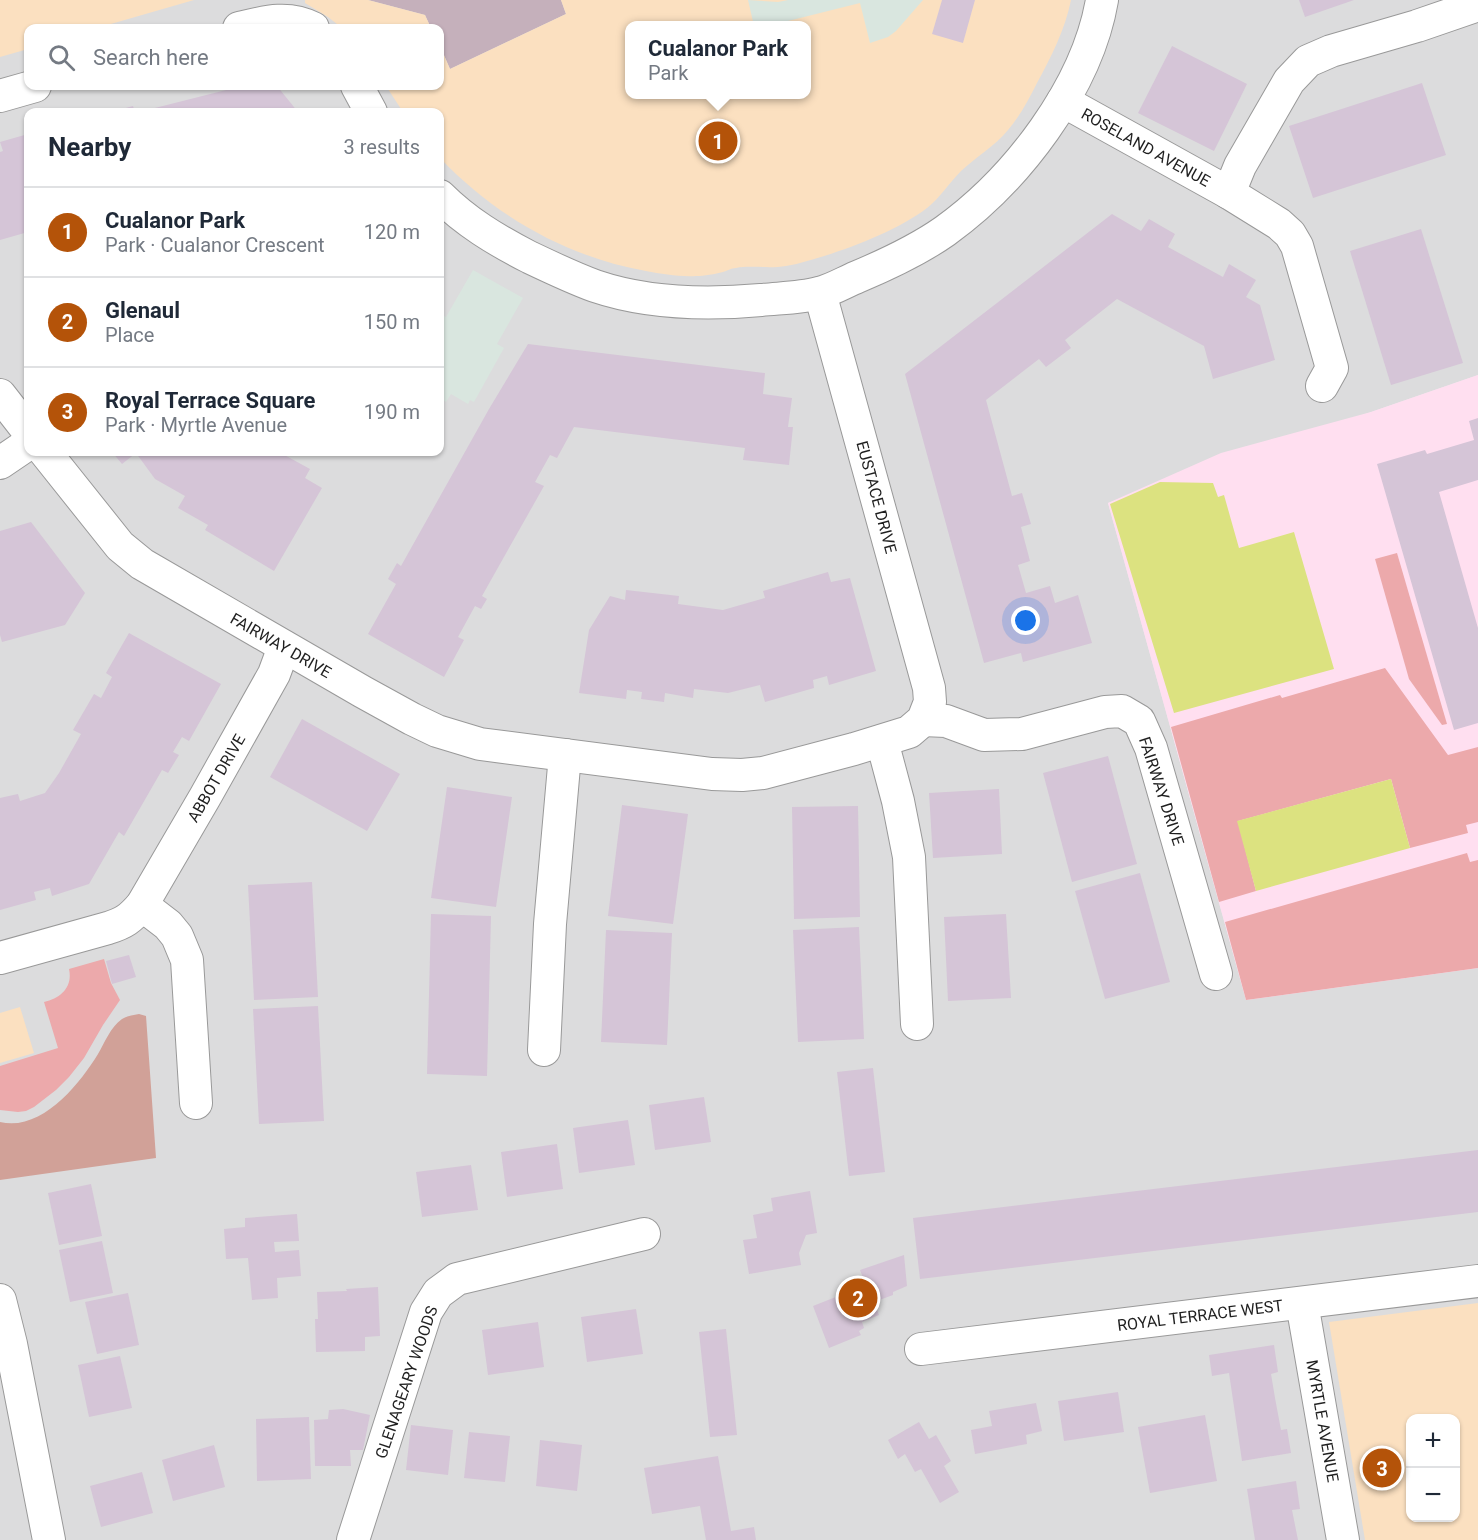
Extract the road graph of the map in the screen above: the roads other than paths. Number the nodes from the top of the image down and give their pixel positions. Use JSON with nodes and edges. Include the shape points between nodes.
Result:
{"nodes":[{"id":1,"x":1102,"y":0,"type":"edge"},
{"id":2,"x":1478,"y":5,"type":"edge"},
{"id":3,"x":263,"y":24,"type":"edge"},
{"id":4,"x":303,"y":24,"type":"edge"},
{"id":5,"x":24,"y":89,"type":"edge"},
{"id":6,"x":359,"y":90,"type":"edge"},
{"id":7,"x":0,"y":96,"type":"edge"},
{"id":8,"x":1063,"y":101,"type":"junction"},
{"id":9,"x":369,"y":108,"type":"edge"},
{"id":10,"x":1228,"y":193,"type":"junction"},
{"id":11,"x":444,"y":199,"type":"edge"},
{"id":12,"x":820,"y":293,"type":"junction"},
{"id":13,"x":1322,"y":386,"type":"dead end"},
{"id":14,"x":0,"y":395,"type":"edge"},
{"id":15,"x":24,"y":426,"type":"edge"},
{"id":16,"x":24,"y":447,"type":"edge"},
{"id":17,"x":48,"y":456,"type":"edge"},
{"id":18,"x":0,"y":463,"type":"edge"},
{"id":19,"x":284,"y":647,"type":"junction"},
{"id":20,"x":926,"y":711,"type":"junction"},
{"id":21,"x":882,"y":741,"type":"junction"},
{"id":22,"x":565,"y":755,"type":"junction"},
{"id":23,"x":142,"y":905,"type":"junction"},
{"id":24,"x":0,"y":958,"type":"edge"},
{"id":25,"x":1216,"y":974,"type":"dead end"},
{"id":26,"x":916,"y":1024,"type":"dead end"},
{"id":27,"x":544,"y":1050,"type":"dead end"},
{"id":28,"x":196,"y":1103,"type":"dead end"},
{"id":29,"x":644,"y":1234,"type":"dead end"},
{"id":30,"x":1478,"y":1281,"type":"edge"},
{"id":31,"x":0,"y":1300,"type":"edge"},
{"id":32,"x":1302,"y":1303,"type":"junction"},
{"id":33,"x":921,"y":1349,"type":"dead end"},
{"id":34,"x":50,"y":1540,"type":"edge"},
{"id":35,"x":353,"y":1540,"type":"edge"},
{"id":36,"x":1344,"y":1540,"type":"edge"}],
"edges":[{"from":1,"to":8,"type":"street","via":[[1084,57]]},
{"from":2,"to":10,"type":"street","name":"ROSELAND AVENUE","via":[[1308,61],[1290,81]]},
{"from":3,"to":4,"type":"street"},
{"from":5,"to":7,"type":"street"},
{"from":6,"to":9,"type":"street"},
{"from":8,"to":10,"type":"street","name":"ROSELAND AVENUE"},
{"from":8,"to":12,"type":"street","via":[[1008,175],[946,230],[893,261]]},
{"from":10,"to":13,"type":"street","name":"ROSELAND AVENUE","via":[[1279,224],[1297,246],[1332,368]]},
{"from":11,"to":12,"type":"street","via":[[496,240],[568,275],[623,293],[707,303]]},
{"from":12,"to":20,"type":"street","name":"EUSTACE DRIVE","via":[[929,688]]},
{"from":14,"to":15,"type":"street"},
{"from":16,"to":18,"type":"street"},
{"from":17,"to":19,"type":"street","name":"FAIRWAY DRIVE","via":[[120,546],[142,564]]},
{"from":19,"to":22,"type":"street","name":"FAIRWAY DRIVE","via":[[437,731],[480,744]]},
{"from":19,"to":23,"type":"street","name":"ABBOT DRIVE","via":[[274,674]]},
{"from":20,"to":21,"type":"street","name":"FAIRWAY DRIVE","via":[[909,732]]},
{"from":20,"to":25,"type":"street","name":"FAIRWAY DRIVE","via":[[984,735],[1022,735],[1105,712],[1122,711],[1138,721],[1151,748]]},
{"from":21,"to":22,"type":"street","name":"FAIRWAY DRIVE","via":[[786,768],[742,775]]},
{"from":21,"to":26,"type":"street","via":[[909,857]]},
{"from":22,"to":27,"type":"street"},
{"from":23,"to":24,"type":"street","name":"ABBOT DRIVE","via":[[122,924]]},
{"from":23,"to":28,"type":"street","via":[[168,925],[187,960]]},
{"from":29,"to":35,"type":"street","name":"GLENAGEARY WOODS","via":[[457,1279],[438,1293],[426,1312]]},
{"from":30,"to":32,"type":"street","name":"ROYAL TERRACE WEST"},
{"from":31,"to":34,"type":"street"},
{"from":32,"to":33,"type":"street","name":"ROYAL TERRACE WEST"},
{"from":32,"to":36,"type":"street","name":"MYRTLE AVENUE"}]}
